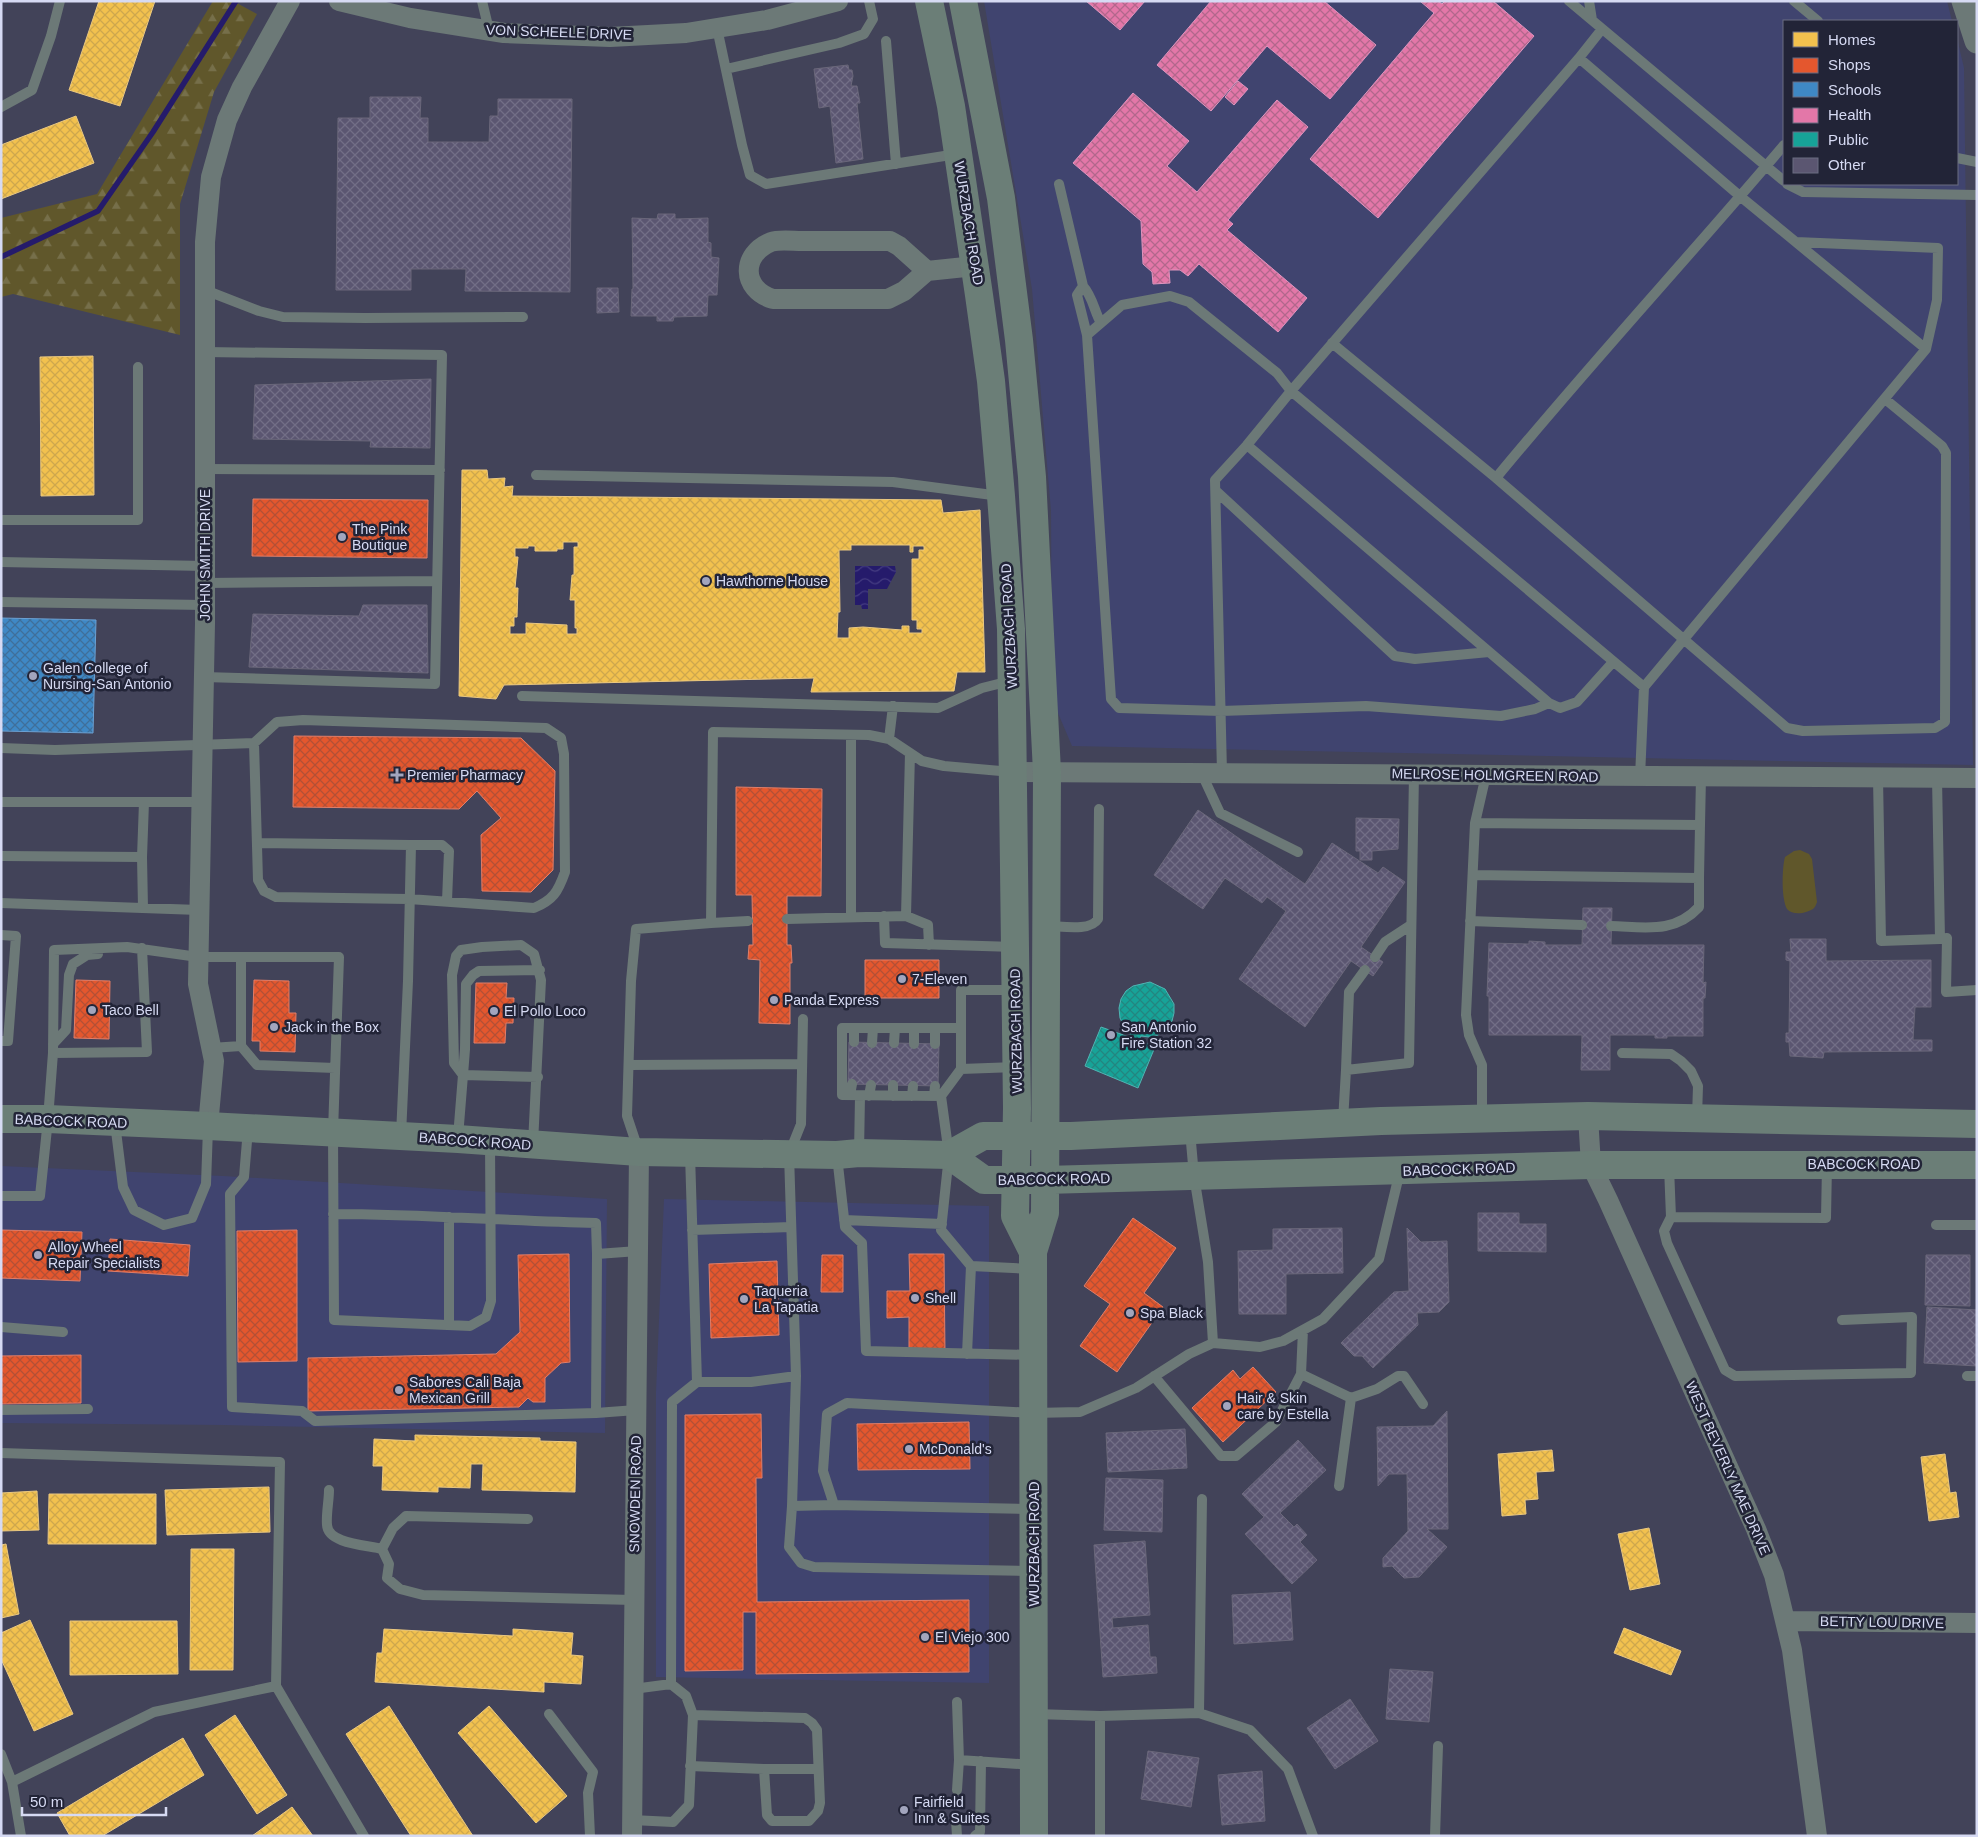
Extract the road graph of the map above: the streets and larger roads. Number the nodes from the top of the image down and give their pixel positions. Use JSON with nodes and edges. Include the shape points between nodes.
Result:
{"nodes":[{"id":1,"x":290,"y":1,"type":"edge"},
{"id":2,"x":339,"y":1,"type":"edge"},
{"id":3,"x":929,"y":1,"type":"edge"},
{"id":4,"x":963,"y":1,"type":"edge"},
{"id":5,"x":1964,"y":1,"type":"edge"},
{"id":6,"x":829,"y":2,"type":"edge"},
{"id":7,"x":1977,"y":41,"type":"edge"},
{"id":8,"x":975,"y":266,"type":"junction"},
{"id":9,"x":927,"y":271,"type":"junction"},
{"id":10,"x":1013,"y":772,"type":"junction"},
{"id":11,"x":1047,"y":772,"type":"junction"},
{"id":12,"x":1977,"y":778,"type":"edge"},
{"id":13,"x":1588,"y":1116,"type":"junction"},
{"id":14,"x":1,"y":1119,"type":"edge"},
{"id":15,"x":1977,"y":1124,"type":"edge"},
{"id":16,"x":208,"y":1126,"type":"junction"},
{"id":17,"x":1016,"y":1136,"type":"junction"},
{"id":18,"x":1045,"y":1136,"type":"junction"},
{"id":19,"x":639,"y":1152,"type":"junction"},
{"id":20,"x":950,"y":1155,"type":"junction"},
{"id":21,"x":1590,"y":1165,"type":"junction"},
{"id":22,"x":1977,"y":1165,"type":"edge"},
{"id":23,"x":1015,"y":1180,"type":"junction"},
{"id":24,"x":1045,"y":1180,"type":"junction"},
{"id":25,"x":1033,"y":1260,"type":"junction"},
{"id":26,"x":1787,"y":1621,"type":"junction"},
{"id":27,"x":1977,"y":1623,"type":"edge"},
{"id":28,"x":632,"y":1828,"type":"edge"},
{"id":29,"x":1034,"y":1836,"type":"edge"},
{"id":30,"x":1817,"y":1836,"type":"edge"}],
"edges":[{"from":1,"to":16,"type":"street","name":"JOHN SMITH DRIVE","via":[[227,120],[211,177],[205,242],[205,605],[198,984],[214,1061]]},
{"from":2,"to":6,"type":"street","name":"VON SCHEELE DRIVE","via":[[410,18],[504,33],[610,37],[686,33],[767,20]]},
{"from":3,"to":8,"type":"main road","name":"WURZBACH ROAD","via":[[951,106]]},
{"from":4,"to":11,"type":"main road","name":"WURZBACH ROAD","via":[[1001,198],[1019,340],[1032,477]]},
{"from":5,"to":7,"type":"street"},
{"from":8,"to":9,"type":"street"},
{"from":8,"to":10,"type":"main road","name":"WURZBACH ROAD","via":[[990,381],[1011,629]]},
{"from":9,"to":9,"type":"street","via":[[890,241],[773,241],[754,254],[748,265],[749,278],[755,289],[773,299],[888,299],[904,291]]},
{"from":10,"to":11,"type":"street","name":"MELROSE HOLMGREEN ROAD"},
{"from":10,"to":17,"type":"main road","name":"WURZBACH ROAD"},
{"from":11,"to":12,"type":"street","name":"MELROSE HOLMGREEN ROAD"},
{"from":11,"to":18,"type":"main road","name":"WURZBACH ROAD"},
{"from":13,"to":15,"type":"main road"},
{"from":13,"to":18,"type":"main road","via":[[1343,1122]]},
{"from":13,"to":21,"type":"street","name":"WEST BEVERLY MAE DRIVE"},
{"from":14,"to":16,"type":"main road","name":"BABCOCK ROAD"},
{"from":16,"to":19,"type":"main road","name":"BABCOCK ROAD"},
{"from":17,"to":18,"type":"main road"},
{"from":17,"to":20,"type":"main road","via":[[983,1136]]},
{"from":17,"to":23,"type":"main road","name":"WURZBACH ROAD"},
{"from":18,"to":24,"type":"main road","name":"WURZBACH ROAD"},
{"from":19,"to":20,"type":"main road","name":"BABCOCK ROAD"},
{"from":19,"to":28,"type":"street","name":"SNOWDEN ROAD"},
{"from":20,"to":23,"type":"main road","name":"BABCOCK ROAD","via":[[984,1180]]},
{"from":21,"to":22,"type":"main road","name":"BABCOCK ROAD"},
{"from":21,"to":24,"type":"main road","name":"BABCOCK ROAD"},
{"from":21,"to":26,"type":"street","name":"WEST BEVERLY MAE DRIVE","via":[[1756,1528]]},
{"from":23,"to":24,"type":"main road","name":"BABCOCK ROAD"},
{"from":23,"to":25,"type":"main road","name":"WURZBACH ROAD","via":[[1016,1216]]},
{"from":24,"to":25,"type":"main road","name":"WURZBACH ROAD","via":[[1045,1213]]},
{"from":25,"to":29,"type":"main road","name":"WURZBACH ROAD"},
{"from":26,"to":27,"type":"street","name":"BETTY LOU DRIVE"},
{"from":26,"to":30,"type":"street","name":"WEST BEVERLY MAE DRIVE"}]}
